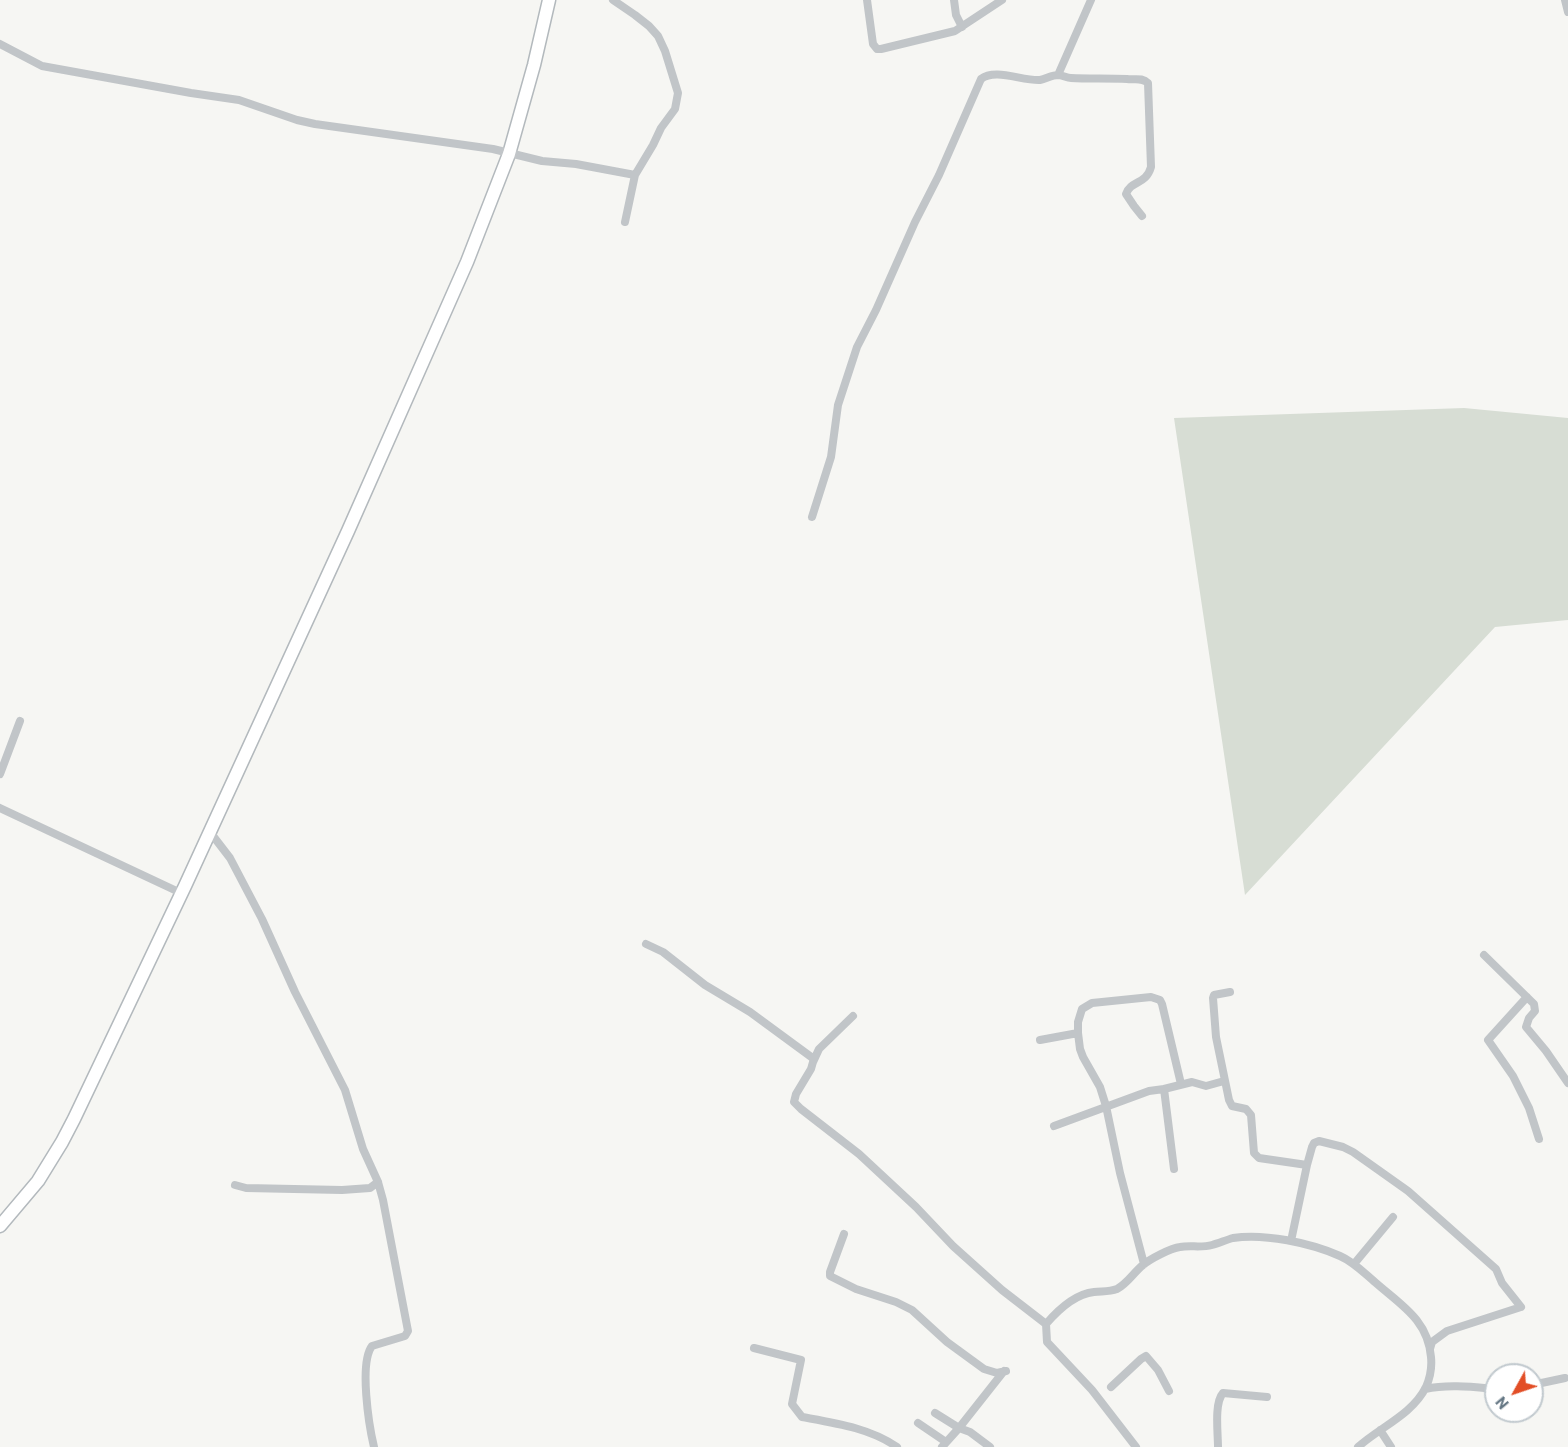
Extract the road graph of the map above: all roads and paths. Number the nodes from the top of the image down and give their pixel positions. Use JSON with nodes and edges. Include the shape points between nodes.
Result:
{"nodes":[{"id":1,"x":549,"y":0,"type":"edge"},
{"id":2,"x":613,"y":0,"type":"edge"},
{"id":3,"x":867,"y":0,"type":"edge"},
{"id":4,"x":954,"y":0,"type":"edge"},
{"id":5,"x":1002,"y":0,"type":"edge"},
{"id":6,"x":1091,"y":0,"type":"edge"},
{"id":7,"x":1565,"y":0,"type":"edge"},
{"id":8,"x":1568,"y":12,"type":"edge"},
{"id":9,"x":962,"y":27,"type":"junction"},
{"id":10,"x":0,"y":44,"type":"edge"},
{"id":11,"x":1058,"y":75,"type":"junction"},
{"id":12,"x":509,"y":154,"type":"junction"},
{"id":13,"x":635,"y":175,"type":"junction"},
{"id":14,"x":1143,"y":216,"type":"dead end"},
{"id":15,"x":625,"y":222,"type":"dead end"},
{"id":16,"x":812,"y":517,"type":"dead end"},
{"id":17,"x":20,"y":722,"type":"dead end"},
{"id":18,"x":0,"y":774,"type":"edge"},
{"id":19,"x":0,"y":808,"type":"edge"},
{"id":20,"x":210,"y":832,"type":"junction"},
{"id":21,"x":182,"y":893,"type":"junction"},
{"id":22,"x":646,"y":944,"type":"dead end"},
{"id":23,"x":1484,"y":955,"type":"dead end"},
{"id":24,"x":1230,"y":992,"type":"dead end"},
{"id":25,"x":1527,"y":997,"type":"junction"},
{"id":26,"x":853,"y":1016,"type":"dead end"},
{"id":27,"x":1078,"y":1033,"type":"junction"},
{"id":28,"x":1040,"y":1040,"type":"dead end"},
{"id":29,"x":814,"y":1059,"type":"junction"},
{"id":30,"x":1224,"y":1081,"type":"junction"},
{"id":31,"x":1568,"y":1083,"type":"edge"},
{"id":32,"x":1181,"y":1084,"type":"junction"},
{"id":33,"x":1164,"y":1089,"type":"junction"},
{"id":34,"x":1106,"y":1106,"type":"junction"},
{"id":35,"x":1054,"y":1126,"type":"dead end"},
{"id":36,"x":1539,"y":1139,"type":"dead end"},
{"id":37,"x":1307,"y":1165,"type":"junction"},
{"id":38,"x":1174,"y":1169,"type":"dead end"},
{"id":39,"x":378,"y":1182,"type":"junction"},
{"id":40,"x":235,"y":1185,"type":"dead end"},
{"id":41,"x":1393,"y":1217,"type":"dead end"},
{"id":42,"x":0,"y":1226,"type":"edge"},
{"id":43,"x":844,"y":1234,"type":"dead end"},
{"id":44,"x":1291,"y":1241,"type":"junction"},
{"id":45,"x":1144,"y":1264,"type":"junction"},
{"id":46,"x":1354,"y":1264,"type":"junction"},
{"id":47,"x":1046,"y":1324,"type":"junction"},
{"id":48,"x":754,"y":1348,"type":"dead end"},
{"id":49,"x":1431,"y":1349,"type":"junction"},
{"id":50,"x":1565,"y":1378,"type":"dead end"},
{"id":51,"x":1544,"y":1382,"type":"edge"},
{"id":52,"x":1111,"y":1387,"type":"dead end"},
{"id":53,"x":1484,"y":1388,"type":"edge"},
{"id":54,"x":1425,"y":1389,"type":"junction"},
{"id":55,"x":1169,"y":1391,"type":"dead end"},
{"id":56,"x":1267,"y":1397,"type":"dead end"},
{"id":57,"x":935,"y":1413,"type":"dead end"},
{"id":58,"x":918,"y":1423,"type":"dead end"},
{"id":59,"x":959,"y":1428,"type":"junction"},
{"id":60,"x":1380,"y":1430,"type":"junction"},
{"id":61,"x":944,"y":1445,"type":"edge"},
{"id":62,"x":374,"y":1447,"type":"edge"},
{"id":63,"x":897,"y":1447,"type":"edge"},
{"id":64,"x":990,"y":1447,"type":"edge"},
{"id":65,"x":1136,"y":1447,"type":"edge"},
{"id":66,"x":1218,"y":1447,"type":"edge"},
{"id":67,"x":1358,"y":1447,"type":"edge"},
{"id":68,"x":1391,"y":1447,"type":"edge"}],
"edges":[{"from":1,"to":12,"type":"street"},
{"from":2,"to":13,"type":"street","via":[[658,36],[678,93],[675,109]]},
{"from":3,"to":9,"type":"street","via":[[877,49],[947,34]]},
{"from":4,"to":9,"type":"street"},
{"from":5,"to":9,"type":"street"},
{"from":6,"to":11,"type":"street"},
{"from":7,"to":8,"type":"street"},
{"from":10,"to":12,"type":"street","via":[[42,66],[239,100],[315,124]]},
{"from":11,"to":14,"type":"street","via":[[1148,82],[1151,167],[1147,177],[1126,194]]},
{"from":11,"to":16,"type":"street","via":[[1037,80],[995,74],[981,79],[857,347],[840,397],[831,457]]},
{"from":12,"to":13,"type":"street"},
{"from":12,"to":20,"type":"street","via":[[467,262],[391,435]]},
{"from":13,"to":15,"type":"street"},
{"from":17,"to":18,"type":"street"},
{"from":19,"to":21,"type":"street"},
{"from":20,"to":21,"type":"street"},
{"from":20,"to":39,"type":"street","via":[[230,858],[257,909],[345,1090]]},
{"from":21,"to":42,"type":"street","via":[[62,1142],[38,1181]]},
{"from":22,"to":29,"type":"street","via":[[663,952]]},
{"from":23,"to":25,"type":"street"},
{"from":24,"to":30,"type":"street","via":[[1213,998]]},
{"from":25,"to":31,"type":"street","via":[[1535,1011],[1526,1027]]},
{"from":25,"to":36,"type":"street","via":[[1488,1040],[1513,1076]]},
{"from":26,"to":29,"type":"street","via":[[819,1049]]},
{"from":27,"to":28,"type":"street"},
{"from":27,"to":32,"type":"street","via":[[1079,1014],[1087,1005],[1156,998],[1162,1004]]},
{"from":27,"to":34,"type":"street","via":[[1083,1057]]},
{"from":29,"to":47,"type":"street","via":[[794,1102],[859,1154],[952,1246]]},
{"from":30,"to":32,"type":"street","via":[[1206,1086]]},
{"from":30,"to":37,"type":"street","via":[[1232,1106],[1246,1109],[1251,1115],[1256,1157]]},
{"from":32,"to":33,"type":"street"},
{"from":33,"to":34,"type":"street"},
{"from":33,"to":38,"type":"street"},
{"from":34,"to":35,"type":"street"},
{"from":34,"to":45,"type":"street"},
{"from":37,"to":44,"type":"street"},
{"from":37,"to":49,"type":"street","via":[[1314,1143],[1319,1141],[1353,1152],[1408,1191],[1496,1269],[1521,1307],[1447,1331],[1432,1342]]},
{"from":39,"to":40,"type":"street","via":[[370,1188],[342,1190]]},
{"from":39,"to":62,"type":"street","via":[[408,1330],[405,1336],[372,1346],[367,1355],[367,1413]]},
{"from":41,"to":46,"type":"street"},
{"from":43,"to":59,"type":"street","via":[[830,1276],[912,1310],[946,1342],[984,1369],[1005,1371]]},
{"from":44,"to":45,"type":"street","via":[[1255,1236],[1232,1238],[1202,1247],[1181,1246]]},
{"from":44,"to":46,"type":"street","via":[[1341,1256]]},
{"from":45,"to":47,"type":"street","via":[[1120,1287],[1083,1294]]},
{"from":46,"to":49,"type":"street","via":[[1413,1315]]},
{"from":47,"to":65,"type":"street","via":[[1047,1342],[1092,1390]]},
{"from":48,"to":63,"type":"street","via":[[801,1360],[792,1404],[802,1417],[842,1424],[885,1438]]},
{"from":49,"to":54,"type":"street","via":[[1430,1377]]},
{"from":50,"to":51,"type":"street"},
{"from":52,"to":55,"type":"street","via":[[1146,1356]]},
{"from":53,"to":54,"type":"street"},
{"from":54,"to":60,"type":"street","via":[[1405,1412]]},
{"from":56,"to":66,"type":"street","via":[[1223,1393],[1220,1396]]},
{"from":57,"to":59,"type":"street"},
{"from":58,"to":61,"type":"street"},
{"from":59,"to":61,"type":"street"},
{"from":59,"to":64,"type":"street"},
{"from":60,"to":67,"type":"street"},
{"from":60,"to":68,"type":"street"}]}
